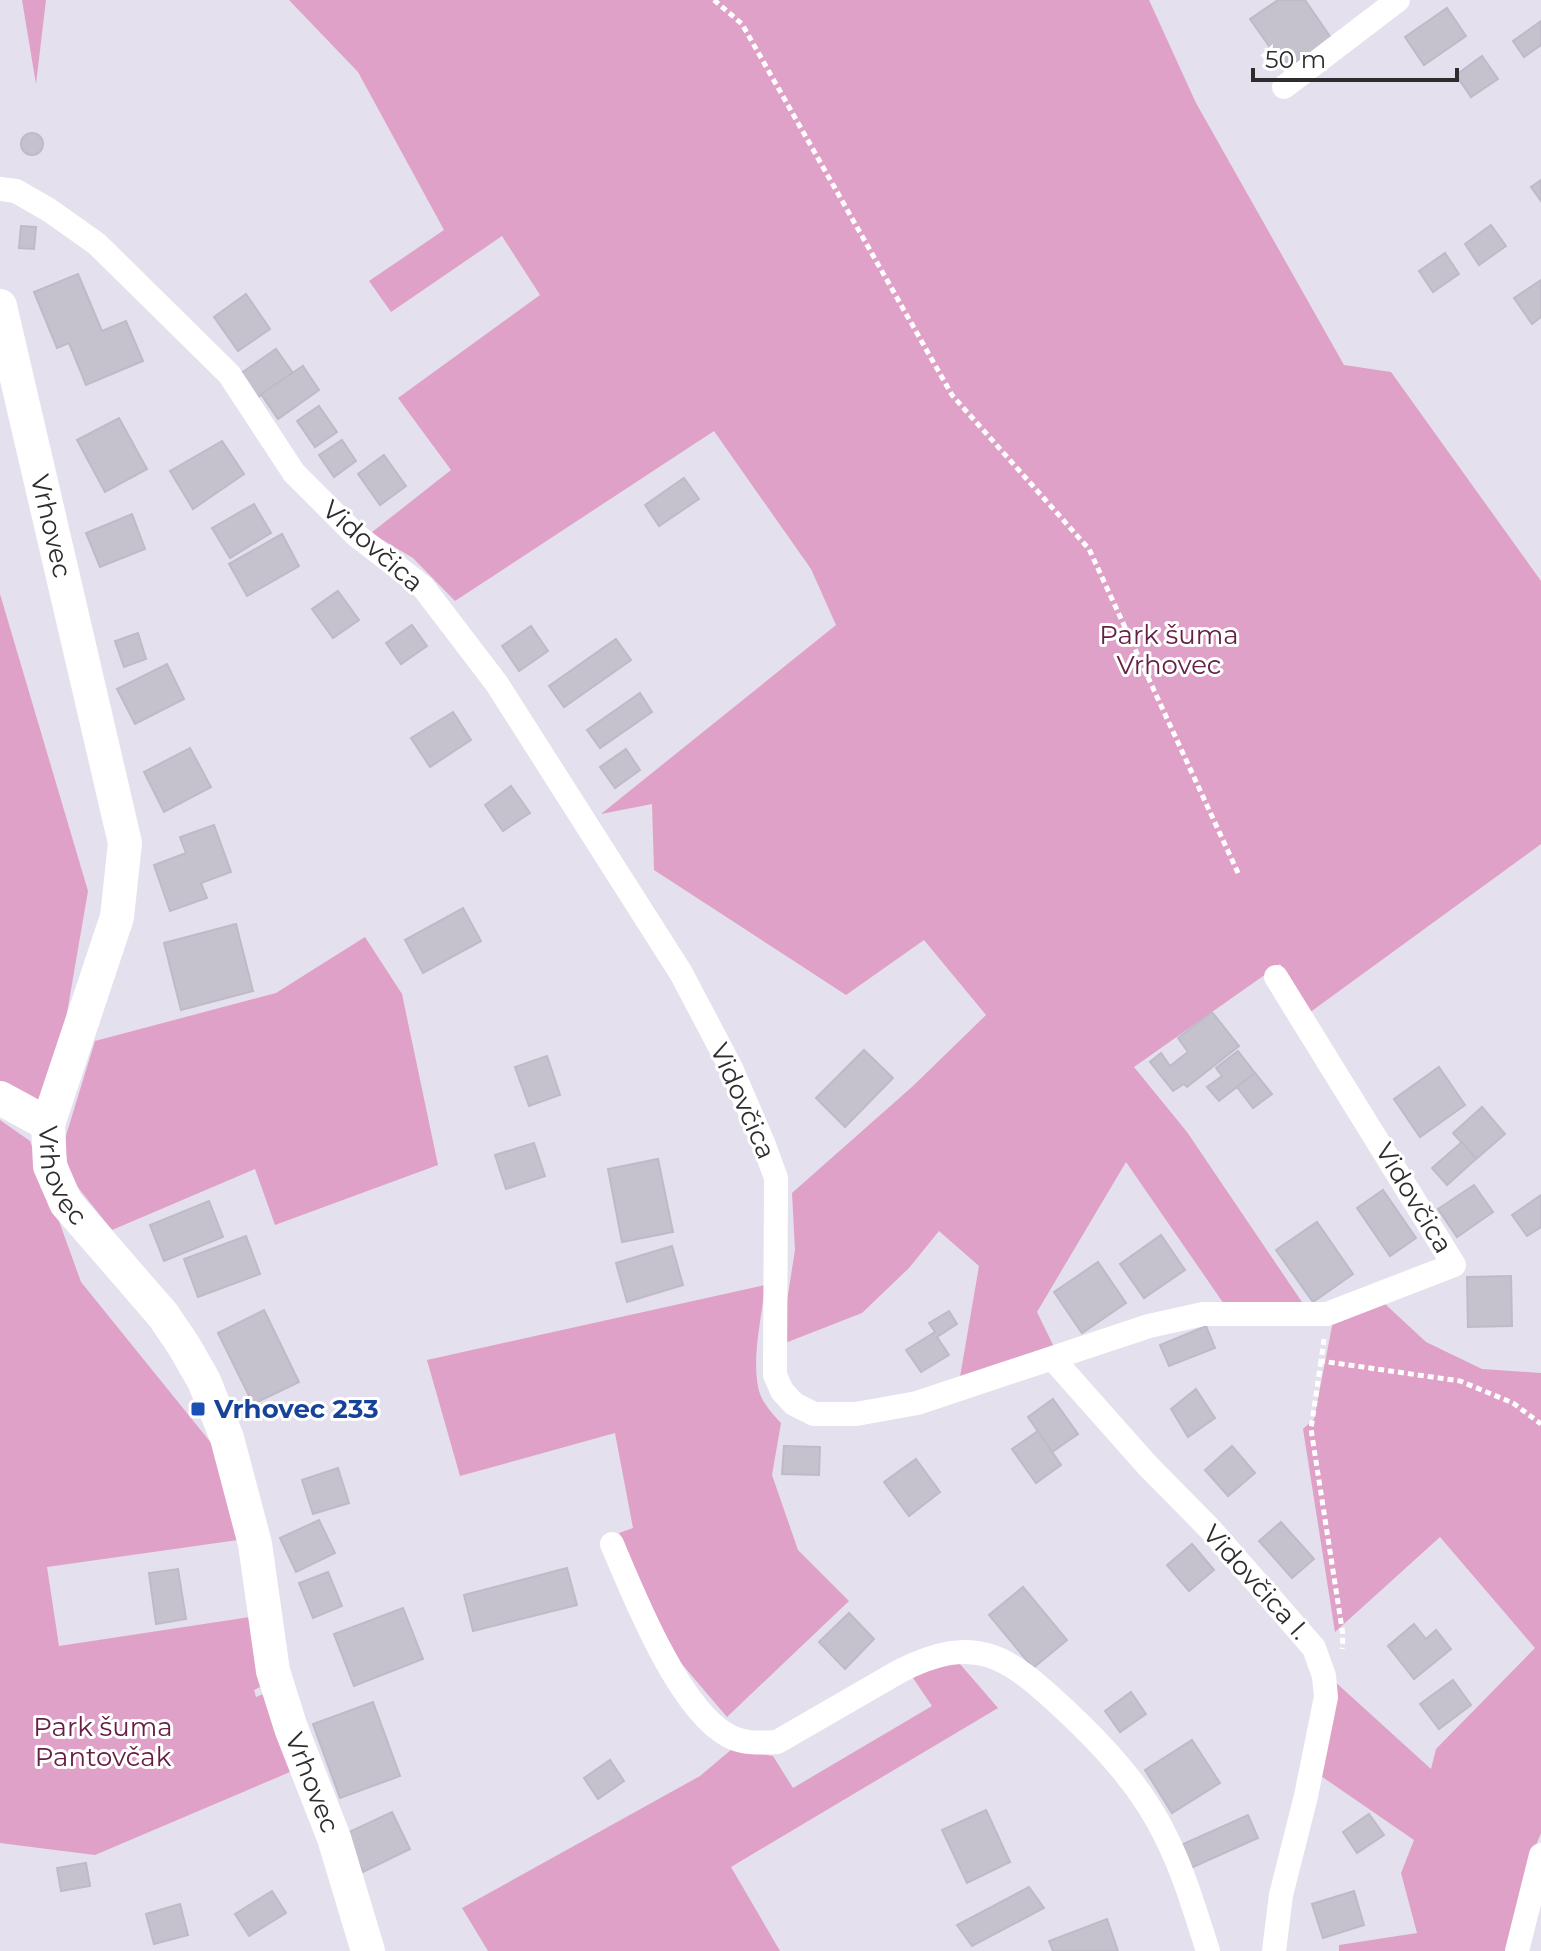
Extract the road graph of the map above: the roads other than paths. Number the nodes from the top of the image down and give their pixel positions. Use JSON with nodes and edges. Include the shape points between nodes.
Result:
{"nodes":[{"id":1,"x":1398,"y":0,"type":"edge"},
{"id":2,"x":1284,"y":87,"type":"dead end"},
{"id":3,"x":0,"y":189,"type":"edge"},
{"id":4,"x":0,"y":306,"type":"edge"},
{"id":5,"x":1276,"y":977,"type":"dead end"},
{"id":6,"x":0,"y":1098,"type":"edge"},
{"id":7,"x":48,"y":1124,"type":"junction"},
{"id":8,"x":1053,"y":1359,"type":"junction"},
{"id":9,"x":612,"y":1544,"type":"dead end"},
{"id":10,"x":1541,"y":1855,"type":"edge"},
{"id":11,"x":368,"y":1951,"type":"edge"},
{"id":12,"x":1208,"y":1951,"type":"edge"},
{"id":13,"x":1274,"y":1951,"type":"edge"},
{"id":14,"x":1517,"y":1951,"type":"edge"}],
"edges":[{"from":1,"to":2,"type":"street"},
{"from":3,"to":8,"type":"street","name":"Vidovčica","via":[[16,191],[97,244],[229,374],[294,473],[356,535],[423,587],[497,684],[681,973],[764,1145],[776,1178],[775,1375],[788,1398],[814,1414],[856,1414],[917,1403]]},
{"from":4,"to":7,"type":"street","name":"Vrhovec","via":[[125,843],[117,917]]},
{"from":5,"to":8,"type":"street","name":"Vidovčica","via":[[1454,1265],[1327,1314],[1203,1314],[1149,1326]]},
{"from":6,"to":7,"type":"street"},
{"from":7,"to":11,"type":"street","name":"Vrhovec","via":[[50,1166],[66,1203],[170,1325],[204,1381],[227,1438],[255,1544],[273,1671],[334,1838]]},
{"from":8,"to":13,"type":"street","name":"Vidovčica I.","via":[[1314,1648],[1326,1697],[1281,1895]]},
{"from":9,"to":12,"type":"street","via":[[652,1638],[701,1713],[733,1738],[777,1742],[920,1660],[947,1652],[992,1656],[1029,1676],[1093,1735],[1139,1791],[1169,1842]]},
{"from":10,"to":14,"type":"street"}]}
